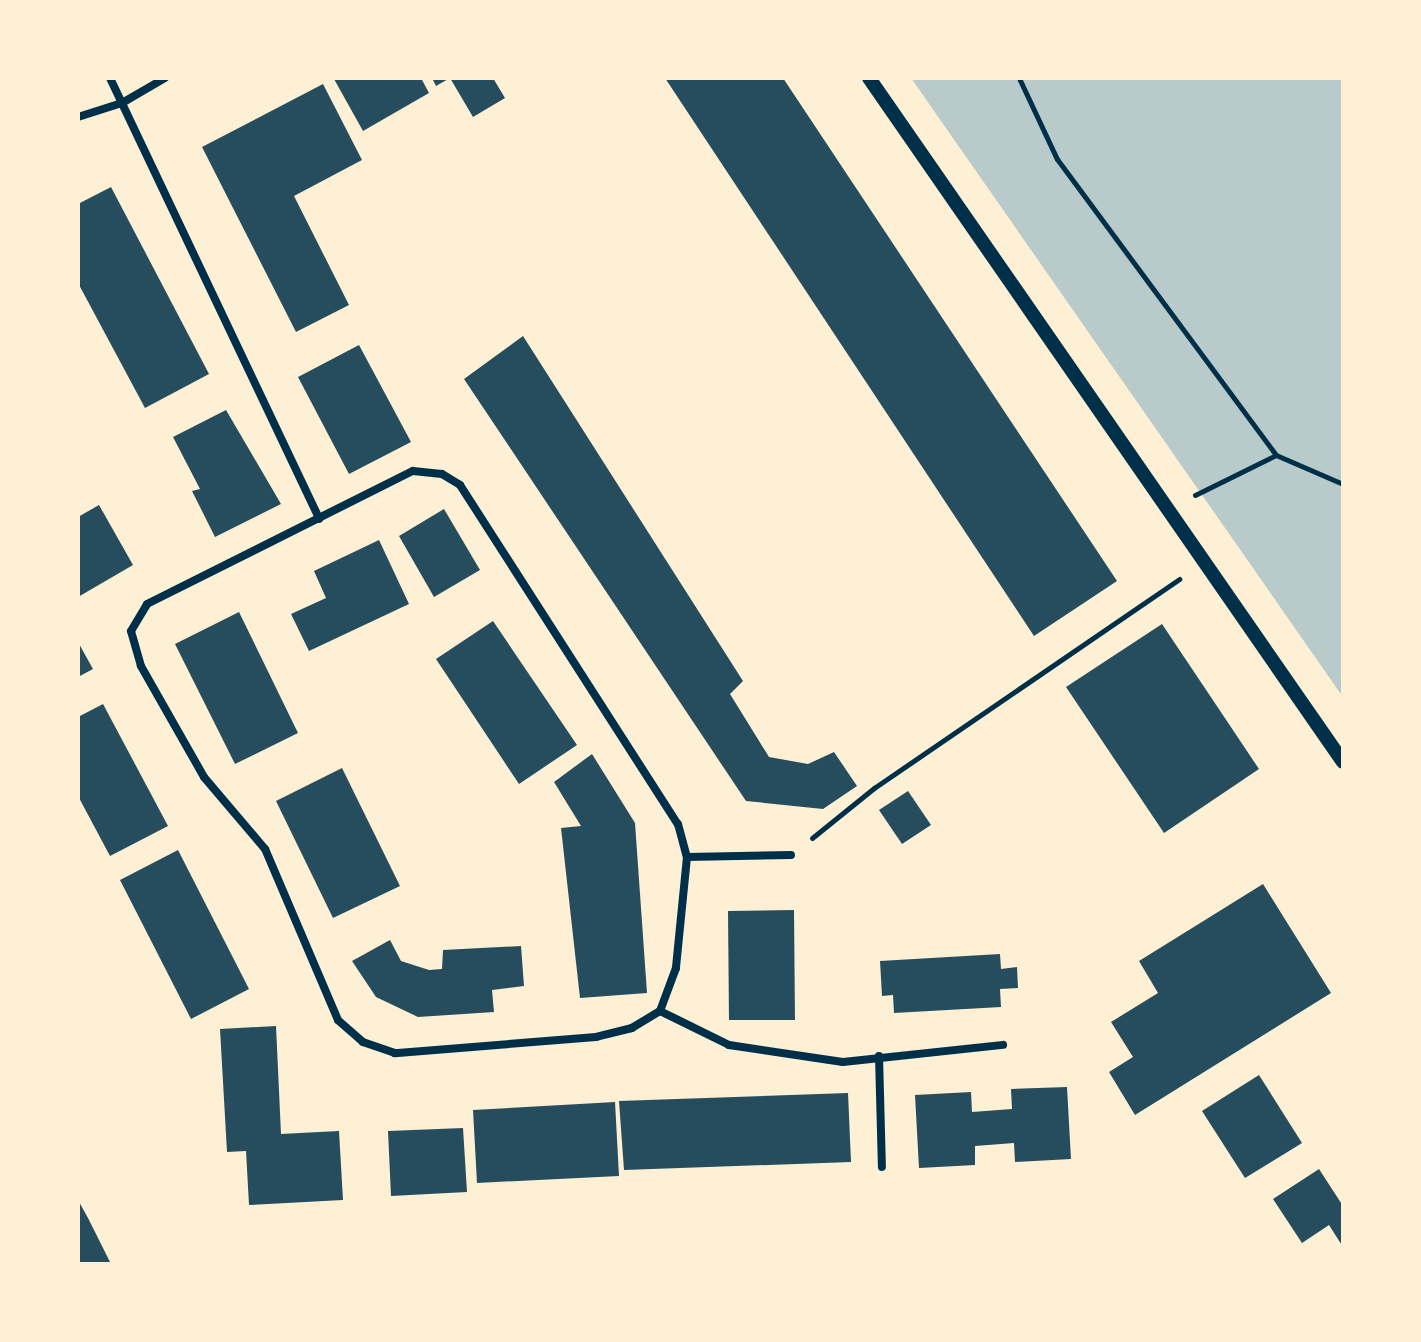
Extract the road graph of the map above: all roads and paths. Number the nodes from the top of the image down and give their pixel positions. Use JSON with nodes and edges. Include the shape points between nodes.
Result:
{"nodes":[{"id":1,"x":110,"y":78,"type":"edge"},
{"id":2,"x":165,"y":78,"type":"edge"},
{"id":3,"x":869,"y":78,"type":"edge"},
{"id":4,"x":1019,"y":78,"type":"edge"},
{"id":5,"x":122,"y":103,"type":"junction"},
{"id":6,"x":78,"y":117,"type":"edge"},
{"id":7,"x":1276,"y":455,"type":"junction"},
{"id":8,"x":1343,"y":484,"type":"edge"},
{"id":9,"x":1166,"y":509,"type":"junction"},
{"id":10,"x":319,"y":519,"type":"junction"},
{"id":11,"x":1203,"y":563,"type":"junction"},
{"id":12,"x":1343,"y":762,"type":"edge"},
{"id":13,"x":791,"y":855,"type":"joint"},
{"id":14,"x":687,"y":857,"type":"junction"},
{"id":15,"x":660,"y":1011,"type":"junction"},
{"id":16,"x":1003,"y":1045,"type":"dead end"},
{"id":17,"x":879,"y":1056,"type":"junction"},
{"id":18,"x":882,"y":1167,"type":"dead end"}],
"edges":[{"from":1,"to":5,"type":"street"},
{"from":2,"to":5,"type":"street"},
{"from":3,"to":9,"type":"street"},
{"from":4,"to":7,"type":"path","via":[[1057,159]]},
{"from":5,"to":6,"type":"street"},
{"from":5,"to":10,"type":"street"},
{"from":7,"to":8,"type":"path"},
{"from":7,"to":9,"type":"path"},
{"from":9,"to":11,"type":"street"},
{"from":10,"to":14,"type":"street","via":[[413,471],[442,474],[460,485],[678,824]]},
{"from":10,"to":15,"type":"street","via":[[147,604],[131,631],[141,666],[204,777],[265,849],[338,1020],[363,1042],[395,1053],[596,1037],[632,1028]]},
{"from":11,"to":12,"type":"street"},
{"from":11,"to":13,"type":"path","via":[[874,788]]},
{"from":13,"to":14,"type":"street"},
{"from":14,"to":15,"type":"street","via":[[676,968]]},
{"from":15,"to":17,"type":"street","via":[[729,1045],[843,1062]]},
{"from":16,"to":17,"type":"street"},
{"from":17,"to":18,"type":"street"}]}
